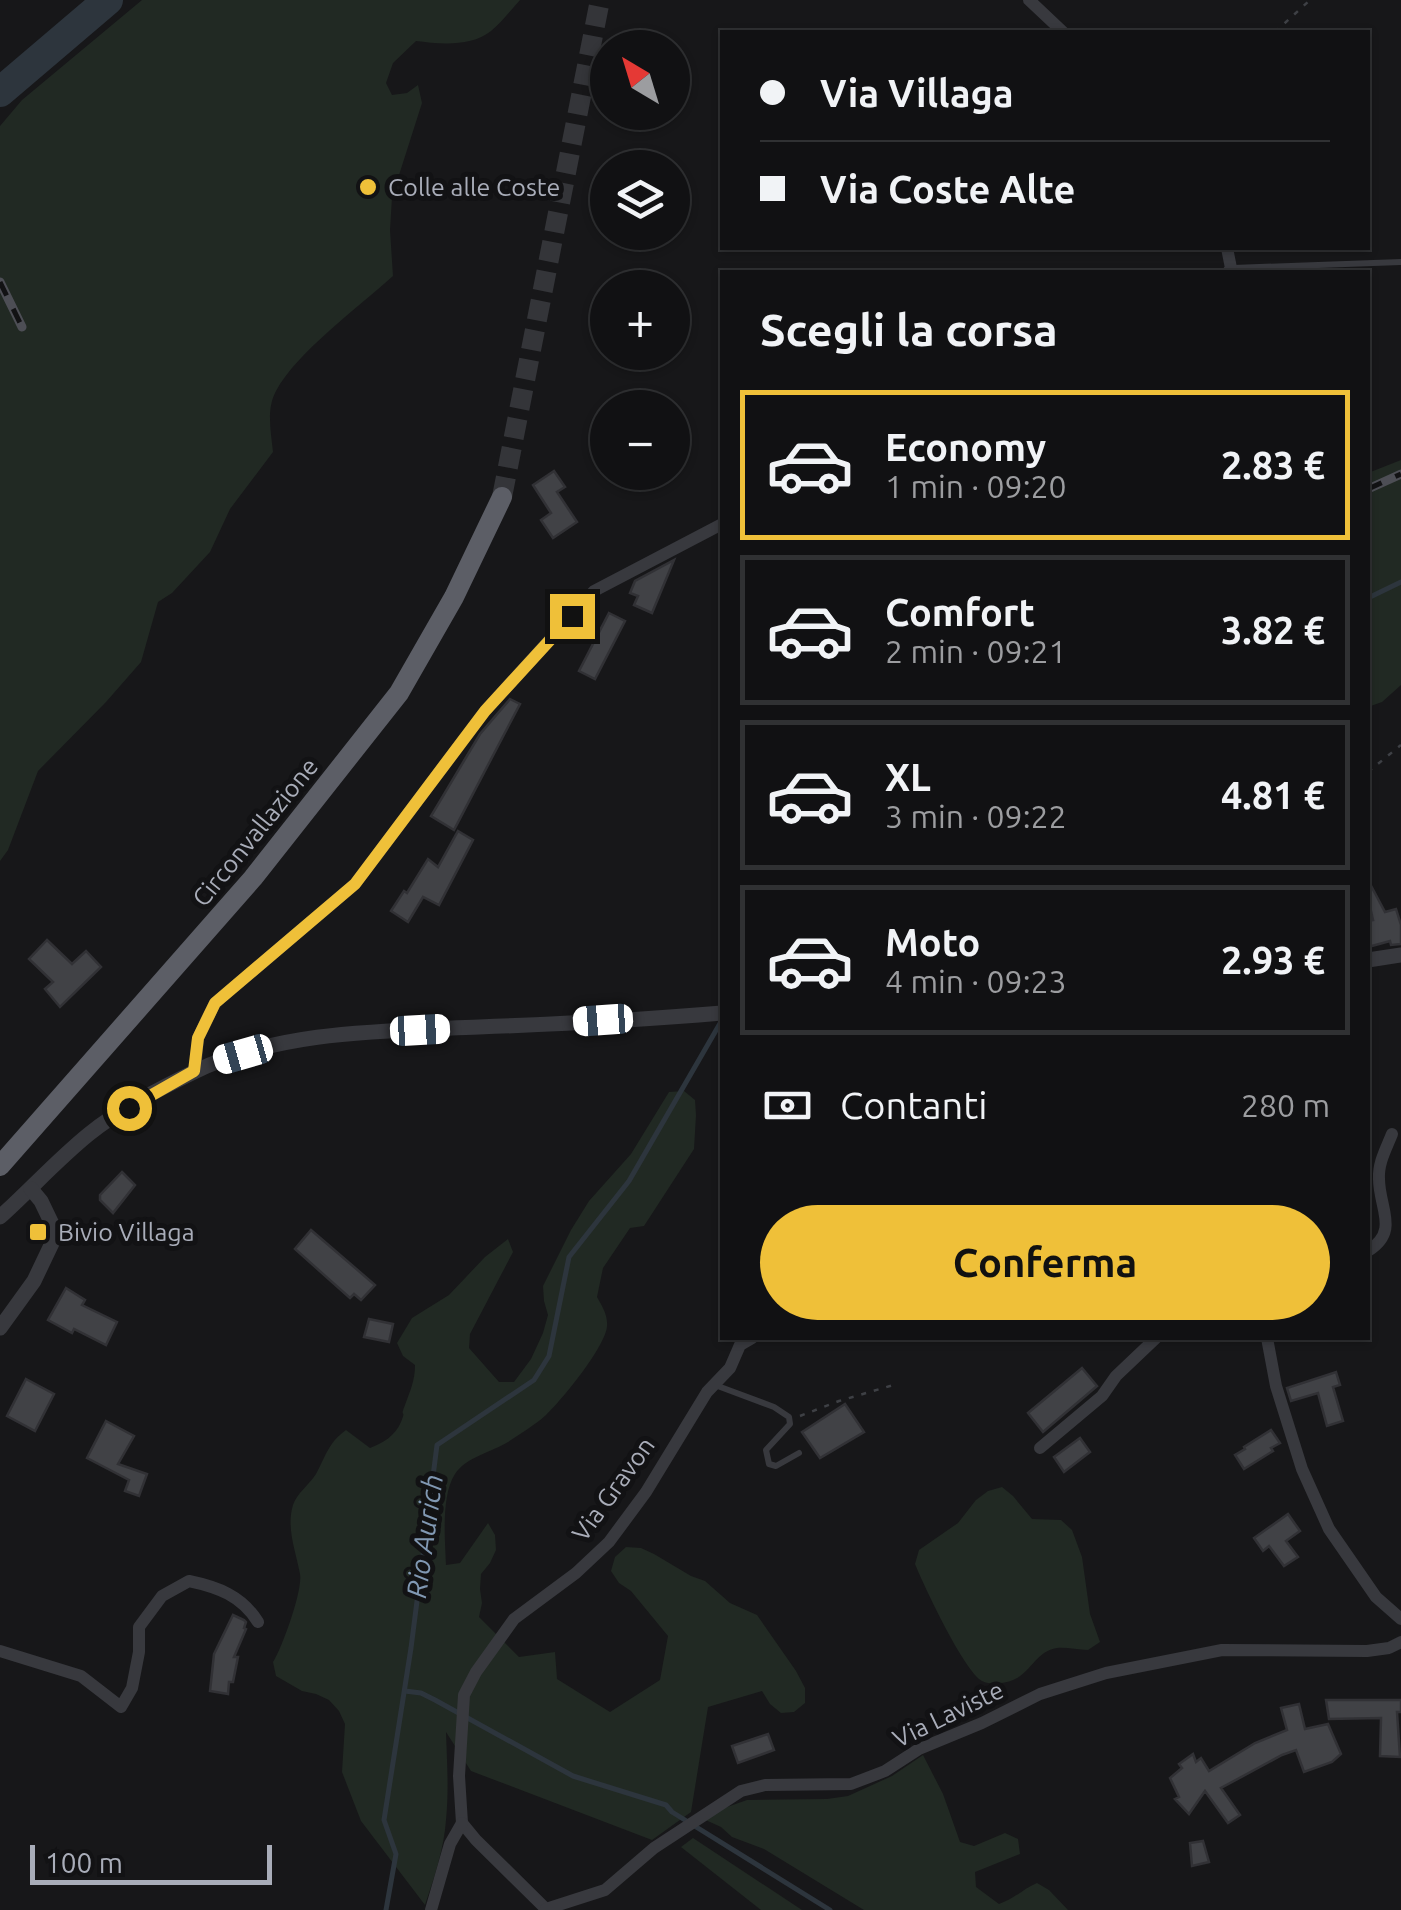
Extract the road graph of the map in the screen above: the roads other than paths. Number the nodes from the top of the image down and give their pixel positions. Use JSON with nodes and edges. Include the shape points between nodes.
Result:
{"nodes":[{"id":1,"x":1029,"y":0,"type":"edge"},
{"id":2,"x":1061,"y":30,"type":"edge"},
{"id":3,"x":1401,"y":262,"type":"edge"},
{"id":4,"x":1230,"y":270,"type":"edge"},
{"id":5,"x":502,"y":497,"type":"tunnel mouth"},
{"id":6,"x":720,"y":525,"type":"edge"},
{"id":7,"x":1401,"y":955,"type":"edge"},
{"id":8,"x":1370,"y":960,"type":"edge"},
{"id":9,"x":720,"y":1013,"type":"edge"},
{"id":10,"x":194,"y":1071,"type":"junction"},
{"id":11,"x":1392,"y":1134,"type":"dead end"},
{"id":12,"x":0,"y":1166,"type":"edge"},
{"id":13,"x":31,"y":1189,"type":"junction"},
{"id":14,"x":0,"y":1218,"type":"edge"},
{"id":15,"x":1370,"y":1250,"type":"edge"},
{"id":16,"x":0,"y":1328,"type":"edge"},
{"id":17,"x":749,"y":1340,"type":"edge"},
{"id":18,"x":1154,"y":1340,"type":"edge"},
{"id":19,"x":1267,"y":1340,"type":"edge"},
{"id":20,"x":714,"y":1384,"type":"junction"},
{"id":21,"x":1040,"y":1448,"type":"dead end"},
{"id":22,"x":799,"y":1453,"type":"dead end"},
{"id":23,"x":1401,"y":1618,"type":"edge"},
{"id":24,"x":258,"y":1622,"type":"dead end"},
{"id":25,"x":1401,"y":1642,"type":"edge"},
{"id":26,"x":0,"y":1651,"type":"edge"},
{"id":27,"x":462,"y":1823,"type":"junction"},
{"id":28,"x":546,"y":1909,"type":"edge"},
{"id":29,"x":431,"y":1910,"type":"edge"}],
"edges":[{"from":1,"to":2,"type":"street"},
{"from":3,"to":4,"type":"lane"},
{"from":5,"to":12,"type":"highway","name":"Circonvallazione","via":[[398,693],[254,878]]},
{"from":6,"to":10,"type":"street","via":[[594,592],[485,711],[355,884],[215,1003],[198,1038]]},
{"from":7,"to":8,"type":"street"},
{"from":9,"to":10,"type":"street","via":[[344,1032]]},
{"from":10,"to":13,"type":"street","via":[[90,1134]]},
{"from":11,"to":15,"type":"street","via":[[1378,1183],[1386,1230]]},
{"from":13,"to":14,"type":"street"},
{"from":13,"to":16,"type":"street","via":[[54,1239]]},
{"from":17,"to":20,"type":"street","name":"Via Gravon"},
{"from":18,"to":21,"type":"street"},
{"from":19,"to":23,"type":"street","via":[[1297,1452],[1329,1529],[1376,1597]]},
{"from":20,"to":22,"type":"lane","via":[[789,1417],[766,1450],[770,1464]]},
{"from":20,"to":27,"type":"street","name":"Via Gravon","via":[[610,1542],[514,1619],[476,1672],[464,1695]]},
{"from":24,"to":26,"type":"street","via":[[250,1608],[216,1586],[189,1581],[162,1596],[139,1627],[132,1688],[121,1707],[80,1676]]},
{"from":25,"to":28,"type":"street","name":"Via Laviste","via":[[1367,1651],[1222,1650],[1106,1673],[1040,1694],[850,1784],[741,1791],[654,1848],[605,1890]]},
{"from":27,"to":28,"type":"street"},
{"from":27,"to":29,"type":"street"}]}
